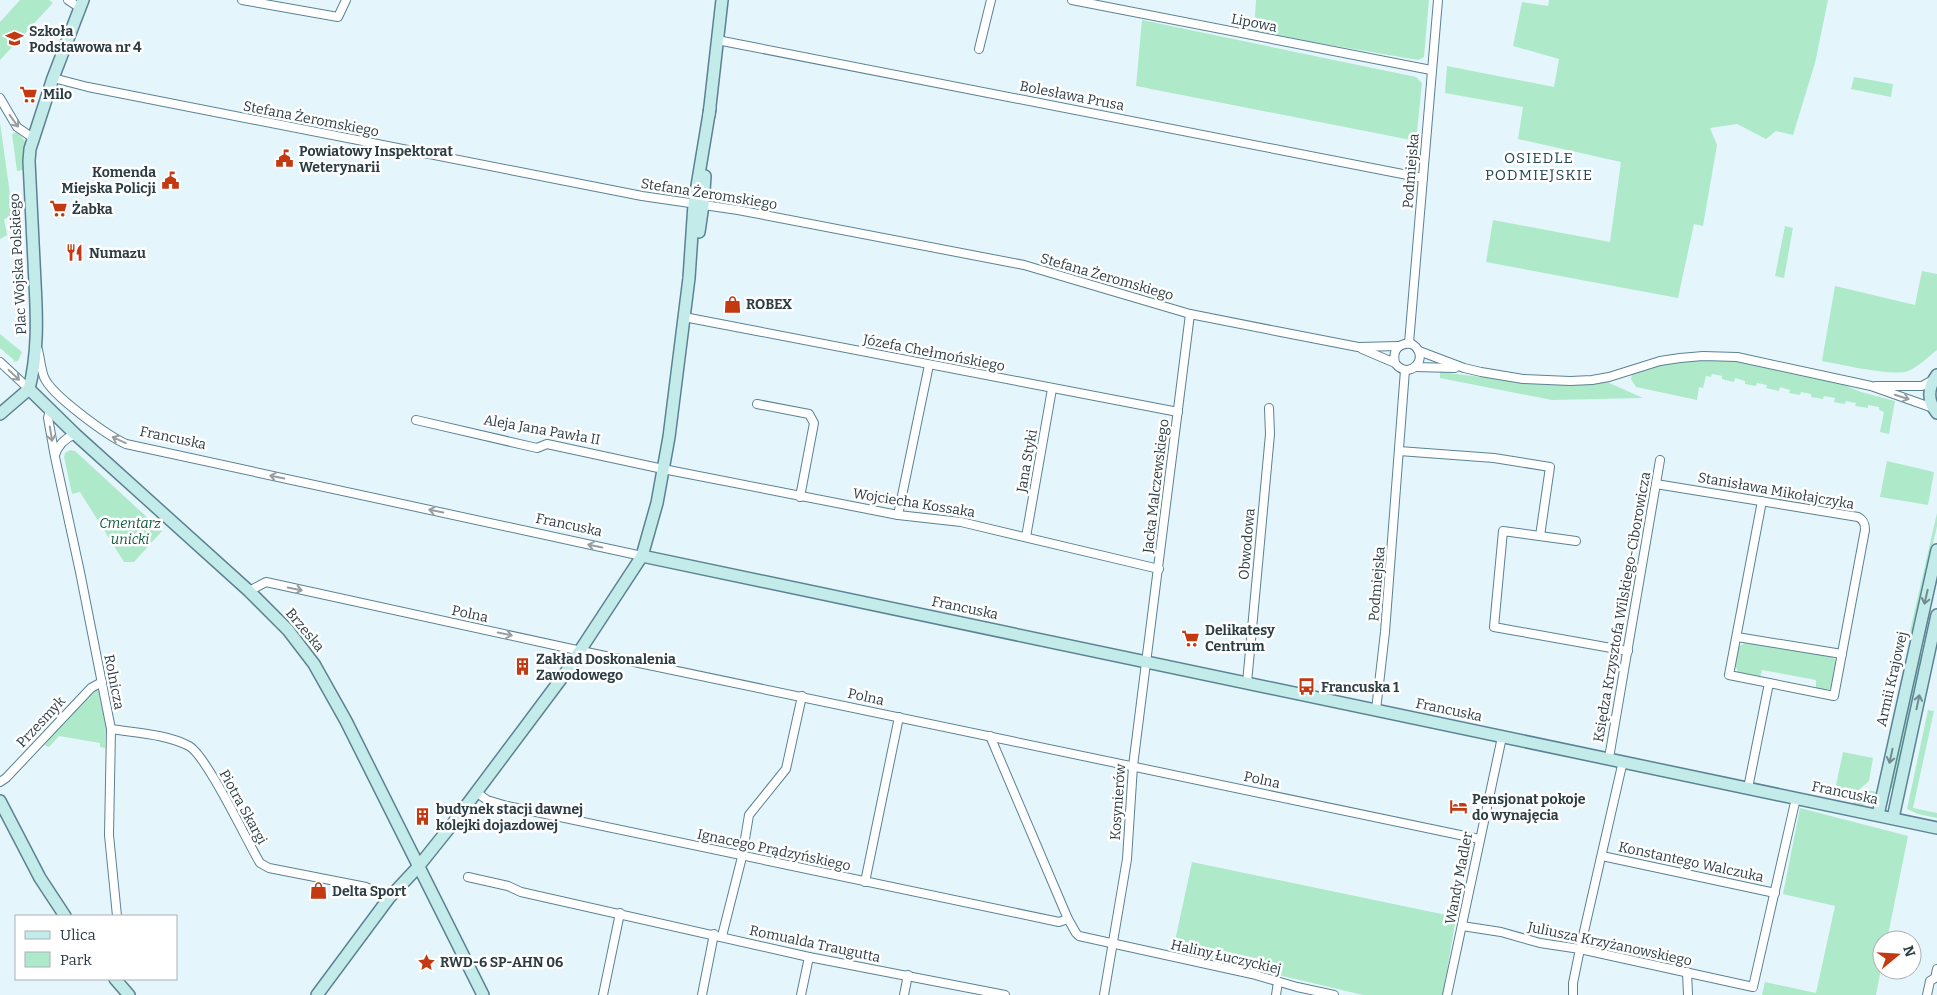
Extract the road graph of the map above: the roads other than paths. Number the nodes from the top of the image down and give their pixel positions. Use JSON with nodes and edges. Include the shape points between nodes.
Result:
{"nodes":[{"id":1,"x":68,"y":0,"type":"edge"},
{"id":2,"x":242,"y":0,"type":"edge"},
{"id":3,"x":346,"y":0,"type":"edge"},
{"id":4,"x":722,"y":0,"type":"edge"},
{"id":5,"x":990,"y":0,"type":"edge"},
{"id":6,"x":1072,"y":0,"type":"edge"},
{"id":7,"x":1438,"y":0,"type":"edge"},
{"id":8,"x":81,"y":4,"type":"edge"},
{"id":9,"x":717,"y":40,"type":"junction"},
{"id":10,"x":979,"y":49,"type":"dead end"},
{"id":11,"x":1431,"y":70,"type":"junction"},
{"id":12,"x":53,"y":78,"type":"junction"},
{"id":13,"x":0,"y":98,"type":"edge"},
{"id":14,"x":33,"y":138,"type":"junction"},
{"id":15,"x":1422,"y":178,"type":"junction"},
{"id":16,"x":699,"y":205,"type":"junction"},
{"id":17,"x":1190,"y":314,"type":"junction"},
{"id":18,"x":684,"y":317,"type":"junction"},
{"id":19,"x":37,"y":342,"type":"junction"},
{"id":20,"x":1408,"y":344,"type":"junction"},
{"id":21,"x":1399,"y":346,"type":"junction"},
{"id":22,"x":1358,"y":347,"type":"junction"},
{"id":23,"x":1419,"y":351,"type":"junction"},
{"id":24,"x":0,"y":362,"type":"edge"},
{"id":25,"x":1395,"y":362,"type":"junction"},
{"id":26,"x":929,"y":365,"type":"junction"},
{"id":27,"x":1415,"y":367,"type":"junction"},
{"id":28,"x":1464,"y":368,"type":"junction"},
{"id":29,"x":1405,"y":370,"type":"junction"},
{"id":30,"x":1936,"y":377,"type":"edge"},
{"id":31,"x":1872,"y":386,"type":"junction"},
{"id":32,"x":29,"y":389,"type":"junction"},
{"id":33,"x":1052,"y":389,"type":"junction"},
{"id":34,"x":757,"y":404,"type":"dead end"},
{"id":35,"x":1269,"y":408,"type":"dead end"},
{"id":36,"x":50,"y":410,"type":"junction"},
{"id":37,"x":1935,"y":410,"type":"edge"},
{"id":38,"x":1178,"y":412,"type":"junction"},
{"id":39,"x":0,"y":414,"type":"edge"},
{"id":40,"x":416,"y":420,"type":"dead end"},
{"id":41,"x":75,"y":434,"type":"junction"},
{"id":42,"x":1399,"y":451,"type":"junction"},
{"id":43,"x":54,"y":457,"type":"junction"},
{"id":44,"x":1660,"y":460,"type":"dead end"},
{"id":45,"x":663,"y":469,"type":"junction"},
{"id":46,"x":1656,"y":484,"type":"junction"},
{"id":47,"x":800,"y":496,"type":"junction"},
{"id":48,"x":1762,"y":501,"type":"junction"},
{"id":49,"x":898,"y":515,"type":"junction"},
{"id":50,"x":1540,"y":536,"type":"junction"},
{"id":51,"x":1026,"y":537,"type":"junction"},
{"id":52,"x":1576,"y":541,"type":"dead end"},
{"id":53,"x":1937,"y":550,"type":"edge"},
{"id":54,"x":642,"y":556,"type":"junction"},
{"id":55,"x":1158,"y":569,"type":"junction"},
{"id":56,"x":249,"y":590,"type":"junction"},
{"id":57,"x":1937,"y":615,"type":"edge"},
{"id":58,"x":1737,"y":637,"type":"junction"},
{"id":59,"x":1916,"y":640,"type":"junction"},
{"id":60,"x":1930,"y":643,"type":"junction"},
{"id":61,"x":582,"y":650,"type":"junction"},
{"id":62,"x":1628,"y":651,"type":"junction"},
{"id":63,"x":1842,"y":654,"type":"junction"},
{"id":64,"x":1147,"y":662,"type":"junction"},
{"id":65,"x":102,"y":682,"type":"junction"},
{"id":66,"x":1247,"y":683,"type":"junction"},
{"id":67,"x":1769,"y":683,"type":"junction"},
{"id":68,"x":802,"y":696,"type":"junction"},
{"id":69,"x":1376,"y":710,"type":"junction"},
{"id":70,"x":899,"y":717,"type":"junction"},
{"id":71,"x":111,"y":728,"type":"junction"},
{"id":72,"x":990,"y":736,"type":"junction"},
{"id":73,"x":1502,"y":737,"type":"junction"},
{"id":74,"x":1609,"y":758,"type":"junction"},
{"id":75,"x":1623,"y":761,"type":"junction"},
{"id":76,"x":1133,"y":766,"type":"junction"},
{"id":77,"x":0,"y":782,"type":"edge"},
{"id":78,"x":1748,"y":788,"type":"junction"},
{"id":79,"x":476,"y":792,"type":"junction"},
{"id":80,"x":1796,"y":798,"type":"junction"},
{"id":81,"x":0,"y":802,"type":"edge"},
{"id":82,"x":1878,"y":815,"type":"junction"},
{"id":83,"x":1893,"y":818,"type":"junction"},
{"id":84,"x":1937,"y":828,"type":"edge"},
{"id":85,"x":1479,"y":839,"type":"junction"},
{"id":86,"x":742,"y":856,"type":"junction"},
{"id":87,"x":1602,"y":856,"type":"junction"},
{"id":88,"x":418,"y":867,"type":"junction"},
{"id":89,"x":468,"y":877,"type":"dead end"},
{"id":90,"x":865,"y":882,"type":"junction"},
{"id":91,"x":1775,"y":893,"type":"junction"},
{"id":92,"x":389,"y":898,"type":"junction"},
{"id":93,"x":620,"y":913,"type":"junction"},
{"id":94,"x":64,"y":915,"type":"edge"},
{"id":95,"x":117,"y":915,"type":"edge"},
{"id":96,"x":1068,"y":919,"type":"junction"},
{"id":97,"x":1462,"y":926,"type":"junction"},
{"id":98,"x":718,"y":935,"type":"junction"},
{"id":99,"x":1113,"y":943,"type":"junction"},
{"id":100,"x":1580,"y":949,"type":"junction"},
{"id":101,"x":809,"y":957,"type":"junction"},
{"id":102,"x":1937,"y":970,"type":"edge"},
{"id":103,"x":1687,"y":972,"type":"junction"},
{"id":104,"x":908,"y":976,"type":"junction"},
{"id":105,"x":1936,"y":978,"type":"edge"},
{"id":106,"x":116,"y":980,"type":"edge"},
{"id":107,"x":1278,"y":982,"type":"junction"},
{"id":108,"x":1753,"y":991,"type":"edge"},
{"id":109,"x":603,"y":994,"type":"edge"},
{"id":110,"x":129,"y":995,"type":"edge"},
{"id":111,"x":317,"y":995,"type":"edge"},
{"id":112,"x":483,"y":995,"type":"edge"},
{"id":113,"x":702,"y":995,"type":"edge"},
{"id":114,"x":801,"y":995,"type":"edge"},
{"id":115,"x":904,"y":995,"type":"edge"},
{"id":116,"x":1005,"y":995,"type":"edge"},
{"id":117,"x":1104,"y":995,"type":"edge"},
{"id":118,"x":1276,"y":995,"type":"edge"},
{"id":119,"x":1334,"y":995,"type":"edge"},
{"id":120,"x":1447,"y":995,"type":"edge"},
{"id":121,"x":1573,"y":995,"type":"edge"},
{"id":122,"x":1688,"y":995,"type":"edge"},
{"id":123,"x":1927,"y":995,"type":"edge"}],
"edges":[{"from":1,"to":8,"type":"street"},
{"from":2,"to":3,"type":"street","via":[[338,17]]},
{"from":4,"to":9,"type":"street"},
{"from":5,"to":10,"type":"street"},
{"from":6,"to":11,"type":"street","name":"Lipowa"},
{"from":7,"to":11,"type":"street","name":"Podmiejska"},
{"from":8,"to":12,"type":"street","name":"Plac Wojska Polskiego"},
{"from":9,"to":15,"type":"street","name":"Bolesława Prusa"},
{"from":9,"to":16,"type":"street"},
{"from":11,"to":15,"type":"street","name":"Podmiejska"},
{"from":12,"to":14,"type":"street","name":"Plac Wojska Polskiego"},
{"from":12,"to":16,"type":"street","name":"Stefana Żeromskiego","via":[[430,155]]},
{"from":13,"to":14,"type":"street","one_way":true,"via":[[18,127]]},
{"from":14,"to":19,"type":"street","name":"Plac Wojska Polskiego","via":[[29,161]]},
{"from":15,"to":20,"type":"street","name":"Podmiejska"},
{"from":16,"to":17,"type":"street","name":"Stefana Żeromskiego","via":[[1024,265]]},
{"from":16,"to":18,"type":"street"},
{"from":17,"to":22,"type":"street","name":"Stefana Żeromskiego"},
{"from":17,"to":38,"type":"street","name":"Jacka Malczewskiego"},
{"from":18,"to":26,"type":"street","name":"Józefa Chełmońskiego"},
{"from":18,"to":45,"type":"street"},
{"from":19,"to":32,"type":"street","name":"Plac Wojska Polskiego"},
{"from":54,"to":19,"type":"street","name":"Francuska","one_way":true,"via":[[126,444],[94,425],[52,388],[45,378]]},
{"from":20,"to":21,"type":"street"},
{"from":20,"to":23,"type":"street"},
{"from":21,"to":22,"type":"street","name":"Stefana Żeromskiego"},
{"from":21,"to":25,"type":"street"},
{"from":22,"to":25,"type":"street","name":"Stefana Żeromskiego"},
{"from":23,"to":27,"type":"street","via":[[1420,360]]},
{"from":23,"to":28,"type":"street"},
{"from":24,"to":32,"type":"street","name":"Brzeska","one_way":true},
{"from":25,"to":29,"type":"street"},
{"from":26,"to":33,"type":"street","name":"Józefa Chełmońskiego"},
{"from":26,"to":49,"type":"street"},
{"from":27,"to":28,"type":"street"},
{"from":27,"to":29,"type":"street"},
{"from":28,"to":31,"type":"street","via":[[1523,379],[1592,380],[1660,361],[1717,356],[1737,357]]},
{"from":29,"to":42,"type":"street","name":"Podmiejska"},
{"from":30,"to":31,"type":"street","via":[[1922,386]]},
{"from":30,"to":37,"type":"street","via":[[1930,393]]},
{"from":31,"to":37,"type":"street","one_way":true},
{"from":32,"to":36,"type":"street","name":"Brzeska"},
{"from":32,"to":39,"type":"street"},
{"from":33,"to":38,"type":"street","name":"Józefa Chełmońskiego"},
{"from":33,"to":51,"type":"street","name":"Jana Styki"},
{"from":34,"to":47,"type":"street","via":[[809,414],[814,423]]},
{"from":35,"to":66,"type":"street","name":"Obwodowa","via":[[1270,434]]},
{"from":36,"to":41,"type":"street","name":"Brzeska"},
{"from":36,"to":43,"type":"street","name":"Rolnicza","one_way":true,"via":[[48,418]]},
{"from":38,"to":55,"type":"street","name":"Jacka Malczewskiego"},
{"from":40,"to":45,"type":"street","name":"Aleja Jana Pawła II","via":[[537,448],[547,444]]},
{"from":41,"to":43,"type":"street","via":[[57,449]]},
{"from":41,"to":56,"type":"street","name":"Brzeska"},
{"from":42,"to":50,"type":"street","via":[[1494,458],[1550,467]]},
{"from":42,"to":69,"type":"street","name":"Podmiejska"},
{"from":43,"to":65,"type":"street","name":"Rolnicza"},
{"from":44,"to":46,"type":"street","name":"Księdza Krzysztofa Wilskiego-Ciborowicza"},
{"from":45,"to":47,"type":"street","name":"Wojciecha Kossaka"},
{"from":45,"to":54,"type":"street"},
{"from":46,"to":48,"type":"street","name":"Stanisława Mikołajczyka"},
{"from":46,"to":62,"type":"street","name":"Księdza Krzysztofa Wilskiego-Ciborowicza"},
{"from":47,"to":49,"type":"street","name":"Wojciecha Kossaka"},
{"from":48,"to":58,"type":"street"},
{"from":48,"to":63,"type":"street","name":"Stanisława Mikołajczyka","via":[[1858,517],[1864,523]]},
{"from":49,"to":51,"type":"street","name":"Wojciecha Kossaka","via":[[961,522]]},
{"from":50,"to":52,"type":"street"},
{"from":50,"to":62,"type":"street","via":[[1503,531],[1494,627]]},
{"from":51,"to":55,"type":"street","name":"Wojciecha Kossaka"},
{"from":53,"to":59,"type":"street","name":"Armii Krajowej","one_way":true},
{"from":54,"to":61,"type":"street"},
{"from":54,"to":64,"type":"street","name":"Francuska"},
{"from":55,"to":64,"type":"street","name":"Jacka Malczewskiego"},
{"from":56,"to":61,"type":"street","name":"Polna","one_way":true,"via":[[266,582]]},
{"from":56,"to":88,"type":"street","name":"Brzeska","via":[[288,630],[314,664]]},
{"from":57,"to":60,"type":"street"},
{"from":58,"to":63,"type":"street"},
{"from":58,"to":67,"type":"street","via":[[1729,675]]},
{"from":59,"to":60,"type":"street"},
{"from":59,"to":82,"type":"street","name":"Armii Krajowej","one_way":true},
{"from":83,"to":60,"type":"street","one_way":true},
{"from":61,"to":68,"type":"street","name":"Polna"},
{"from":61,"to":79,"type":"street"},
{"from":62,"to":74,"type":"street","name":"Księdza Krzysztofa Wilskiego-Ciborowicza"},
{"from":63,"to":67,"type":"street","name":"Stanisława Mikołajczyka","via":[[1834,696]]},
{"from":64,"to":66,"type":"street","name":"Francuska"},
{"from":64,"to":76,"type":"street","name":"Kosynierów"},
{"from":65,"to":71,"type":"street","name":"Rolnicza"},
{"from":65,"to":77,"type":"street","name":"Przesmyk","via":[[90,688]]},
{"from":66,"to":69,"type":"street","name":"Francuska"},
{"from":67,"to":78,"type":"street"},
{"from":68,"to":70,"type":"street","name":"Polna"},
{"from":68,"to":86,"type":"street","via":[[786,769],[749,816]]},
{"from":69,"to":73,"type":"street","name":"Francuska"},
{"from":70,"to":72,"type":"street","name":"Polna"},
{"from":70,"to":90,"type":"street"},
{"from":71,"to":92,"type":"street","name":"Piotra Skargi","via":[[167,738],[190,746],[211,773],[260,863],[269,868],[366,887]]},
{"from":71,"to":95,"type":"street","name":"Rolnicza","via":[[109,835]]},
{"from":72,"to":76,"type":"street","name":"Polna"},
{"from":72,"to":96,"type":"street"},
{"from":73,"to":74,"type":"street","name":"Francuska"},
{"from":73,"to":85,"type":"street","name":"Wandy Madler"},
{"from":74,"to":75,"type":"street","name":"Francuska"},
{"from":75,"to":78,"type":"street","name":"Francuska"},
{"from":75,"to":87,"type":"street"},
{"from":76,"to":85,"type":"street","name":"Polna"},
{"from":76,"to":99,"type":"street","name":"Kosynierów","via":[[1126,859]]},
{"from":78,"to":80,"type":"street","name":"Francuska"},
{"from":79,"to":86,"type":"street","name":"Ignacego Prądzyńskiego","via":[[487,800],[507,806]]},
{"from":79,"to":88,"type":"street"},
{"from":80,"to":82,"type":"street","name":"Francuska"},
{"from":80,"to":91,"type":"street","name":"Juliusza Krzyżanowskiego"},
{"from":81,"to":94,"type":"street","via":[[40,878]]},
{"from":82,"to":83,"type":"street","name":"Francuska"},
{"from":83,"to":84,"type":"street","name":"Francuska"},
{"from":85,"to":97,"type":"street","name":"Wandy Madler"},
{"from":86,"to":90,"type":"street","name":"Ignacego Prądzyńskiego"},
{"from":86,"to":98,"type":"street"},
{"from":87,"to":91,"type":"street","name":"Konstantego Walczuka"},
{"from":87,"to":100,"type":"street"},
{"from":88,"to":92,"type":"street"},
{"from":88,"to":112,"type":"street","name":"Brzeska"},
{"from":89,"to":93,"type":"street","name":"Romualda Traugutta","via":[[520,892]]},
{"from":90,"to":96,"type":"street","name":"Ignacego Prądzyńskiego","via":[[1059,922]]},
{"from":91,"to":108,"type":"street","name":"Juliusza Krzyżanowskiego"},
{"from":92,"to":111,"type":"street"},
{"from":93,"to":98,"type":"street","name":"Romualda Traugutta"},
{"from":93,"to":109,"type":"street"},
{"from":96,"to":99,"type":"street","via":[[1079,936]]},
{"from":97,"to":100,"type":"street","name":"Juliusza Krzyżanowskiego"},
{"from":97,"to":120,"type":"street","name":"Wandy Madler"},
{"from":98,"to":101,"type":"street","name":"Romualda Traugutta"},
{"from":98,"to":113,"type":"street"},
{"from":99,"to":107,"type":"street","name":"Haliny Łuczyckiej"},
{"from":99,"to":117,"type":"street","name":"Kosynierów"},
{"from":100,"to":103,"type":"street","name":"Juliusza Krzyżanowskiego"},
{"from":100,"to":121,"type":"street"},
{"from":101,"to":104,"type":"street","name":"Romualda Traugutta"},
{"from":101,"to":114,"type":"street"},
{"from":102,"to":105,"type":"street"},
{"from":103,"to":108,"type":"street","name":"Juliusza Krzyżanowskiego"},
{"from":103,"to":122,"type":"street"},
{"from":104,"to":115,"type":"street"},
{"from":104,"to":116,"type":"street","name":"Romualda Traugutta"},
{"from":105,"to":123,"type":"street","via":[[1930,981]]},
{"from":106,"to":110,"type":"street"},
{"from":107,"to":118,"type":"street"},
{"from":107,"to":119,"type":"street","name":"Haliny Łuczyckiej"}]}
